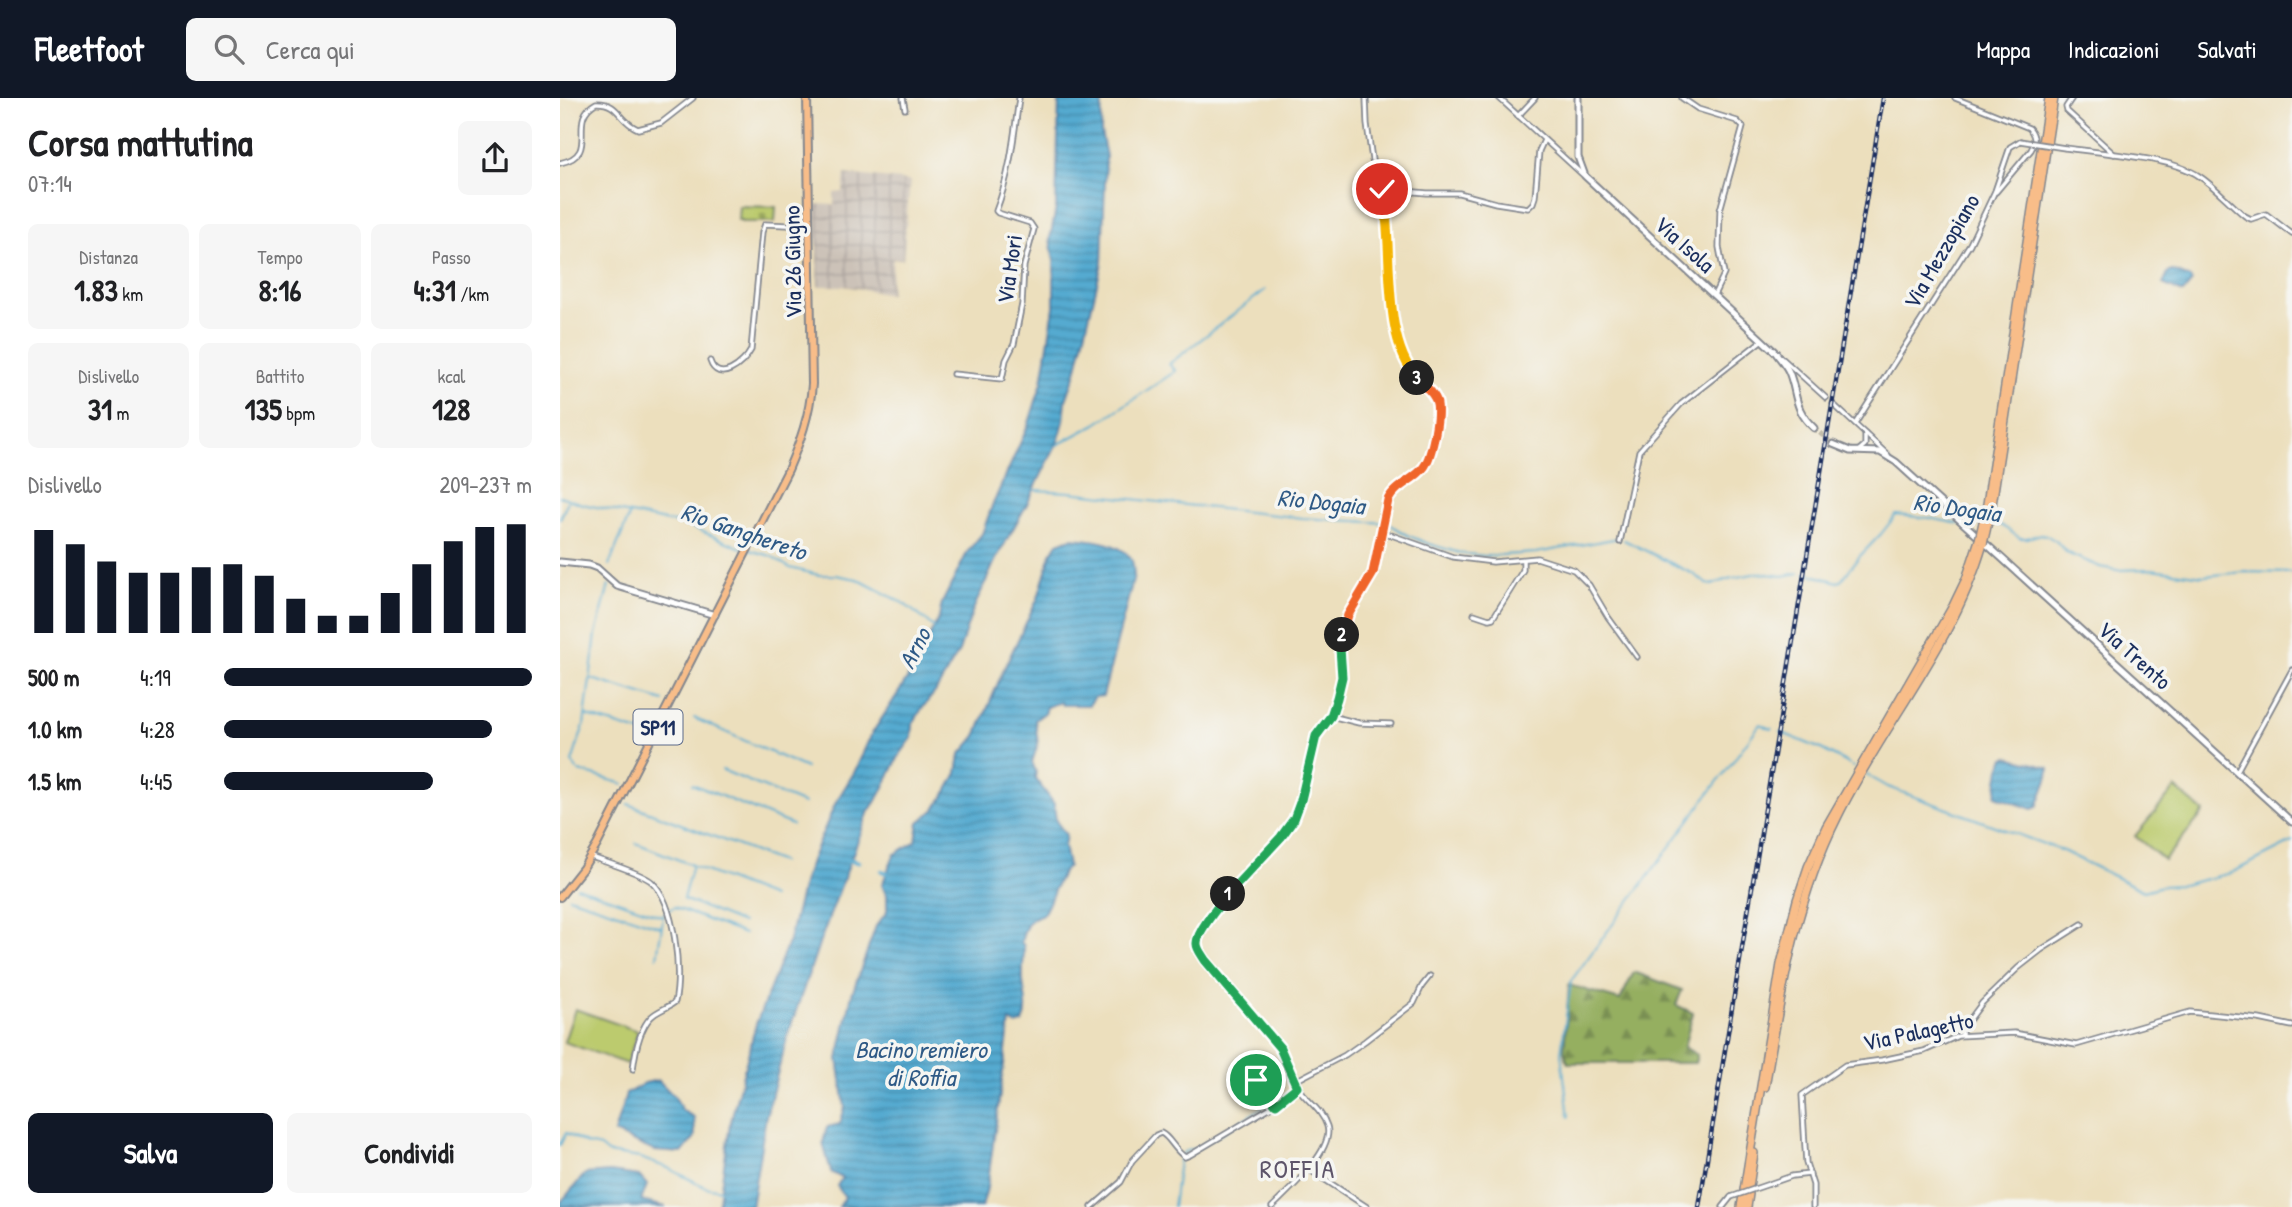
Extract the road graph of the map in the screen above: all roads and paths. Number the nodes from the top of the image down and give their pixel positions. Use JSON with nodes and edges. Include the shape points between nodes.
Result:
{"nodes":[{"id":1,"x":693,"y":98,"type":"edge"},
{"id":2,"x":807,"y":98,"type":"edge"},
{"id":3,"x":903,"y":98,"type":"edge"},
{"id":4,"x":1019,"y":98,"type":"edge"},
{"id":5,"x":1366,"y":98,"type":"edge"},
{"id":6,"x":1499,"y":98,"type":"edge"},
{"id":7,"x":1535,"y":98,"type":"edge"},
{"id":8,"x":1578,"y":98,"type":"edge"},
{"id":9,"x":1682,"y":98,"type":"edge"},
{"id":10,"x":1955,"y":98,"type":"edge"},
{"id":11,"x":2052,"y":98,"type":"edge"},
{"id":12,"x":2072,"y":98,"type":"edge"},
{"id":13,"x":905,"y":109,"type":"dead end"},
{"id":14,"x":1518,"y":116,"type":"junction"},
{"id":15,"x":1544,"y":140,"type":"junction"},
{"id":16,"x":2116,"y":155,"type":"junction"},
{"id":17,"x":1564,"y":158,"type":"junction"},
{"id":18,"x":1579,"y":159,"type":"junction"},
{"id":19,"x":560,"y":163,"type":"edge"},
{"id":20,"x":1569,"y":163,"type":"junction"},
{"id":21,"x":1590,"y":181,"type":"junction"},
{"id":22,"x":1382,"y":189,"type":"junction"},
{"id":23,"x":1991,"y":200,"type":"junction"},
{"id":24,"x":809,"y":226,"type":"junction"},
{"id":25,"x":2292,"y":234,"type":"edge"},
{"id":26,"x":1714,"y":295,"type":"junction"},
{"id":27,"x":1762,"y":339,"type":"junction"},
{"id":28,"x":1776,"y":353,"type":"junction"},
{"id":29,"x":710,"y":360,"type":"dead end"},
{"id":30,"x":953,"y":374,"type":"dead end"},
{"id":31,"x":1790,"y":377,"type":"junction"},
{"id":32,"x":1799,"y":377,"type":"junction"},
{"id":33,"x":1794,"y":392,"type":"junction"},
{"id":34,"x":1826,"y":398,"type":"dead end"},
{"id":35,"x":1833,"y":404,"type":"dead end"},
{"id":36,"x":1855,"y":424,"type":"junction"},
{"id":37,"x":1814,"y":428,"type":"tunnel mouth"},
{"id":38,"x":1869,"y":440,"type":"junction"},
{"id":39,"x":1833,"y":444,"type":"tunnel mouth"},
{"id":40,"x":1869,"y":450,"type":"junction"},
{"id":41,"x":1857,"y":451,"type":"junction"},
{"id":42,"x":1896,"y":462,"type":"junction"},
{"id":43,"x":1383,"y":529,"type":"junction"},
{"id":44,"x":1620,"y":542,"type":"dead end"},
{"id":45,"x":1523,"y":560,"type":"junction"},
{"id":46,"x":560,"y":562,"type":"edge"},
{"id":47,"x":1474,"y":614,"type":"dead end"},
{"id":48,"x":715,"y":615,"type":"junction"},
{"id":49,"x":1637,"y":657,"type":"dead end"},
{"id":50,"x":2292,"y":670,"type":"edge"},
{"id":51,"x":1331,"y":716,"type":"junction"},
{"id":52,"x":1391,"y":724,"type":"dead end"},
{"id":53,"x":2237,"y":771,"type":"junction"},
{"id":54,"x":2292,"y":822,"type":"edge"},
{"id":55,"x":591,"y":857,"type":"junction"},
{"id":56,"x":560,"y":896,"type":"edge"},
{"id":57,"x":2082,"y":924,"type":"dead end"},
{"id":58,"x":1430,"y":976,"type":"dead end"},
{"id":59,"x":2292,"y":1026,"type":"edge"},
{"id":60,"x":1962,"y":1035,"type":"junction"},
{"id":61,"x":1273,"y":1066,"type":"dead end"},
{"id":62,"x":633,"y":1069,"type":"dead end"},
{"id":63,"x":1295,"y":1081,"type":"junction"},
{"id":64,"x":1297,"y":1087,"type":"junction"},
{"id":65,"x":1276,"y":1104,"type":"junction"},
{"id":66,"x":1310,"y":1170,"type":"junction"},
{"id":67,"x":1810,"y":1174,"type":"junction"},
{"id":68,"x":1092,"y":1207,"type":"edge"},
{"id":69,"x":1272,"y":1207,"type":"edge"},
{"id":70,"x":1367,"y":1207,"type":"edge"},
{"id":71,"x":1723,"y":1207,"type":"edge"},
{"id":72,"x":1744,"y":1207,"type":"edge"},
{"id":73,"x":1813,"y":1207,"type":"edge"}],
"edges":[{"from":1,"to":19,"type":"street","via":[[662,123],[638,129],[625,122],[616,108],[596,103],[582,117],[581,149]]},
{"from":2,"to":24,"type":"main road","name":"Via 26 Giugno","number":"SP11"},
{"from":3,"to":13,"type":"street"},
{"from":4,"to":30,"type":"street","name":"Via Mori","via":[[1011,158],[996,211],[1030,223],[1034,229],[1024,266],[1014,344],[1002,379]]},
{"from":5,"to":22,"type":"street","via":[[1371,160]]},
{"from":6,"to":14,"type":"street","name":"Via Isola"},
{"from":7,"to":14,"type":"street"},
{"from":8,"to":18,"type":"street"},
{"from":9,"to":26,"type":"street","via":[[1743,127],[1720,210],[1724,274]]},
{"from":10,"to":23,"type":"street","via":[[2033,133],[2031,149]]},
{"from":11,"to":72,"type":"highway","bridge":true,"via":[[1990,504],[1975,570],[1956,611],[1848,796],[1813,872],[1786,964]]},
{"from":12,"to":16,"type":"street","via":[[2067,111]]},
{"from":14,"to":15,"type":"street","name":"Via Isola"},
{"from":15,"to":17,"type":"street","name":"Via Isola"},
{"from":15,"to":22,"type":"street","via":[[1533,203],[1528,208],[1459,193]]},
{"from":16,"to":23,"type":"street","name":"Via Mezzopiano","bridge":true,"via":[[2020,141],[2010,147]]},
{"from":16,"to":25,"type":"street","name":"Via Mezzopiano","via":[[2192,172],[2245,216],[2251,219],[2266,214]]},
{"from":17,"to":18,"type":"street"},
{"from":17,"to":20,"type":"street","name":"Via Isola"},
{"from":18,"to":20,"type":"street"},
{"from":18,"to":21,"type":"street"},
{"from":20,"to":21,"type":"street","name":"Via Isola"},
{"from":21,"to":26,"type":"street","name":"Via Isola"},
{"from":22,"to":43,"type":"street","via":[[1402,354],[1438,405],[1424,467],[1391,493]]},
{"from":23,"to":36,"type":"street","name":"Via Mezzopiano","via":[[1970,244]]},
{"from":24,"to":29,"type":"street","via":[[765,224],[751,350],[739,366],[728,371],[716,370]]},
{"from":24,"to":48,"type":"main road","name":"Via 26 Giugno","number":"SP11","via":[[812,384],[806,425]]},
{"from":26,"to":27,"type":"street","name":"Via Isola"},
{"from":27,"to":28,"type":"street","name":"Via Isola"},
{"from":27,"to":44,"type":"street","via":[[1681,404],[1639,451]]},
{"from":28,"to":31,"type":"street","name":"Via Isola"},
{"from":28,"to":32,"type":"street","name":"Via Isola"},
{"from":31,"to":32,"type":"street","name":"Via Isola"},
{"from":31,"to":32,"type":"street","via":[[1792,373]]},
{"from":31,"to":33,"type":"street","name":"Via Isola"},
{"from":32,"to":33,"type":"street"},
{"from":32,"to":34,"type":"street","name":"Via Isola"},
{"from":33,"to":37,"type":"street","name":"Via Isola","via":[[1801,415]]},
{"from":35,"to":36,"type":"street"},
{"from":36,"to":38,"type":"street"},
{"from":38,"to":40,"type":"street"},
{"from":38,"to":41,"type":"street"},
{"from":38,"to":42,"type":"street"},
{"from":39,"to":41,"type":"street"},
{"from":40,"to":41,"type":"street"},
{"from":40,"to":42,"type":"street"},
{"from":42,"to":53,"type":"street","name":"Via Trento"},
{"from":43,"to":45,"type":"street","via":[[1453,558]]},
{"from":43,"to":51,"type":"street","via":[[1373,573],[1342,633],[1342,677]]},
{"from":45,"to":47,"type":"street","via":[[1523,570],[1493,618]]},
{"from":45,"to":49,"type":"street","via":[[1537,558],[1581,575]]},
{"from":46,"to":48,"type":"street","via":[[589,565],[617,586]]},
{"from":48,"to":55,"type":"main road","number":"SP11"},
{"from":50,"to":53,"type":"street"},
{"from":51,"to":52,"type":"street"},
{"from":51,"to":63,"type":"street","via":[[1316,736],[1294,819],[1222,901],[1197,940],[1205,960],[1280,1048]]},
{"from":53,"to":54,"type":"street","name":"Via Trento"},
{"from":55,"to":56,"type":"main road","number":"SP11"},
{"from":55,"to":62,"type":"street","via":[[650,880],[665,901],[678,958],[675,1002],[648,1020]]},
{"from":57,"to":60,"type":"street","via":[[2041,950],[1992,992]]},
{"from":58,"to":63,"type":"street","via":[[1413,1003],[1365,1041]]},
{"from":59,"to":60,"type":"street","name":"Via Palagetto","via":[[2190,1012],[2076,1045],[2014,1032]]},
{"from":60,"to":67,"type":"street","name":"Via Palagetto","via":[[1924,1051],[1845,1065],[1806,1091],[1802,1099]]},
{"from":61,"to":65,"type":"street","via":[[1256,1080]]},
{"from":63,"to":64,"type":"street"},
{"from":64,"to":65,"type":"street"},
{"from":64,"to":66,"type":"street","via":[[1327,1127]]},
{"from":65,"to":68,"type":"street","via":[[1185,1157],[1166,1135],[1156,1135],[1132,1161],[1121,1182]]},
{"from":66,"to":69,"type":"street"},
{"from":66,"to":70,"type":"street"},
{"from":67,"to":71,"type":"street","bridge":true,"via":[[1731,1197]]},
{"from":67,"to":73,"type":"street","name":"Via Palagetto"}]}
